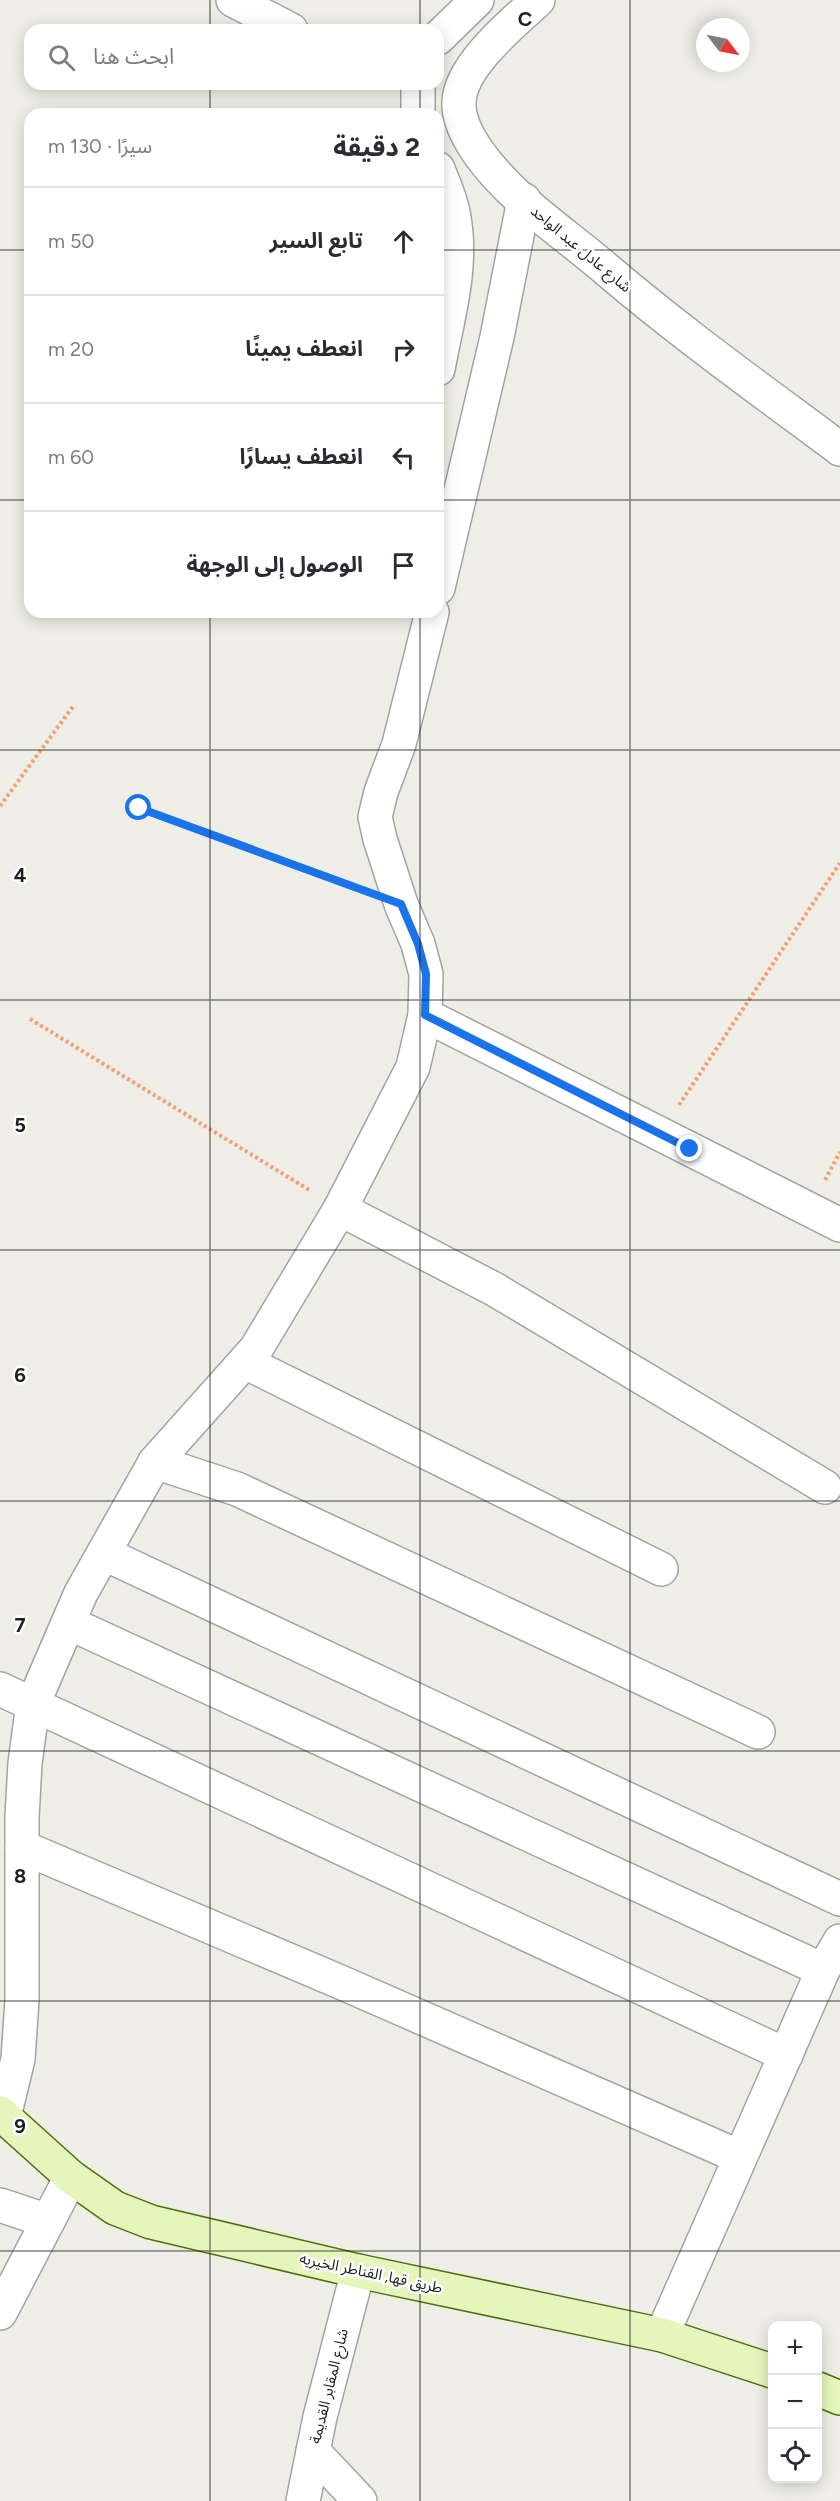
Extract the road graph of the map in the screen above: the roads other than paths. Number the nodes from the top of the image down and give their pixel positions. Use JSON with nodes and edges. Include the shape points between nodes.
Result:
{"nodes":[{"id":1,"x":233,"y":0,"type":"edge"},
{"id":2,"x":477,"y":0,"type":"edge"},
{"id":3,"x":538,"y":0,"type":"edge"},
{"id":4,"x":279,"y":24,"type":"edge"},
{"id":5,"x":444,"y":32,"type":"edge"},
{"id":6,"x":444,"y":187,"type":"edge"},
{"id":7,"x":524,"y":200,"type":"junction"},
{"id":8,"x":444,"y":335,"type":"edge"},
{"id":9,"x":840,"y":449,"type":"edge"},
{"id":10,"x":444,"y":484,"type":"edge"},
{"id":11,"x":459,"y":505,"type":"junction"},
{"id":12,"x":444,"y":564,"type":"edge"},
{"id":13,"x":430,"y":618,"type":"edge"},
{"id":14,"x":425,"y":1015,"type":"junction"},
{"id":15,"x":340,"y":1209,"type":"junction"},
{"id":16,"x":840,"y":1225,"type":"edge"},
{"id":17,"x":246,"y":1363,"type":"junction"},
{"id":18,"x":155,"y":1462,"type":"junction"},
{"id":19,"x":825,"y":1487,"type":"dead end"},
{"id":20,"x":105,"y":1554,"type":"junction"},
{"id":21,"x":661,"y":1569,"type":"dead end"},
{"id":22,"x":69,"y":1623,"type":"junction"},
{"id":23,"x":0,"y":1689,"type":"edge"},
{"id":24,"x":33,"y":1704,"type":"junction"},
{"id":25,"x":758,"y":1732,"type":"dead end"},
{"id":26,"x":22,"y":1847,"type":"junction"},
{"id":27,"x":840,"y":1899,"type":"edge"},
{"id":28,"x":840,"y":1941,"type":"edge"},
{"id":29,"x":823,"y":1970,"type":"junction"},
{"id":30,"x":786,"y":2055,"type":"junction"},
{"id":31,"x":2,"y":2115,"type":"edge"},
{"id":32,"x":740,"y":2157,"type":"junction"},
{"id":33,"x":71,"y":2177,"type":"junction"},
{"id":34,"x":0,"y":2205,"type":"edge"},
{"id":35,"x":48,"y":2221,"type":"junction"},
{"id":36,"x":358,"y":2271,"type":"junction"},
{"id":37,"x":0,"y":2313,"type":"edge"},
{"id":38,"x":662,"y":2335,"type":"junction"},
{"id":39,"x":768,"y":2370,"type":"edge"},
{"id":40,"x":313,"y":2451,"type":"junction"},
{"id":41,"x":303,"y":2501,"type":"edge"},
{"id":42,"x":360,"y":2501,"type":"edge"}],
"edges":[{"from":1,"to":4,"type":"street"},
{"from":2,"to":5,"type":"street"},
{"from":3,"to":7,"type":"street","name":"شارع عادل عبد الواحد","via":[[490,45],[469,71],[459,102],[464,129],[479,153]]},
{"from":6,"to":8,"type":"street","via":[[457,238],[457,262]]},
{"from":7,"to":9,"type":"street","name":"شارع عادل عبد الواحد","via":[[631,291]]},
{"from":7,"to":11,"type":"street"},
{"from":10,"to":11,"type":"street"},
{"from":11,"to":12,"type":"street"},
{"from":13,"to":14,"type":"street","via":[[399,744],[375,818],[426,974]]},
{"from":14,"to":15,"type":"street","via":[[413,1067]]},
{"from":14,"to":16,"type":"street"},
{"from":15,"to":17,"type":"street"},
{"from":15,"to":19,"type":"street","via":[[494,1289]]},
{"from":17,"to":18,"type":"street"},
{"from":17,"to":21,"type":"street"},
{"from":18,"to":20,"type":"street"},
{"from":18,"to":25,"type":"street","via":[[237,1489]]},
{"from":20,"to":22,"type":"street","via":[[81,1593]]},
{"from":20,"to":27,"type":"street"},
{"from":22,"to":24,"type":"street"},
{"from":22,"to":29,"type":"street"},
{"from":23,"to":24,"type":"street"},
{"from":24,"to":26,"type":"street","via":[[25,1763]]},
{"from":24,"to":30,"type":"street"},
{"from":26,"to":31,"type":"street","via":[[18,2058]]},
{"from":26,"to":32,"type":"street"},
{"from":28,"to":29,"type":"street"},
{"from":29,"to":30,"type":"street"},
{"from":30,"to":32,"type":"street"},
{"from":31,"to":33,"type":"street","name":"طريق قها, القناطر الخيريه"},
{"from":32,"to":38,"type":"street"},
{"from":33,"to":35,"type":"street"},
{"from":33,"to":36,"type":"street","name":"طريق قها, القناطر الخيريه","via":[[115,2208],[151,2223]]},
{"from":34,"to":35,"type":"street"},
{"from":35,"to":37,"type":"street"},
{"from":36,"to":38,"type":"street","name":"طريق قها, القناطر الخيريه"},
{"from":36,"to":40,"type":"street","name":"شارع المقابر القديمة"},
{"from":38,"to":39,"type":"street","name":"طريق قها, القناطر الخيريه"},
{"from":40,"to":41,"type":"street","name":"شارع المقابر القديمة"},
{"from":40,"to":42,"type":"street"}]}
